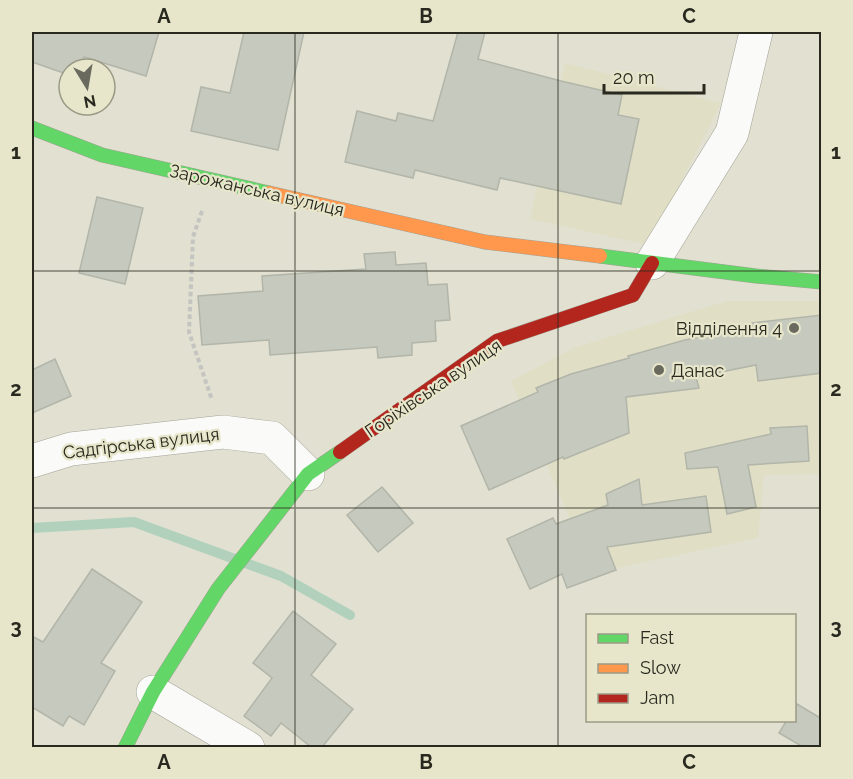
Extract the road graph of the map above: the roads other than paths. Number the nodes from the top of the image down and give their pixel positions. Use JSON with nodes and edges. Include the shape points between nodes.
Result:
{"nodes":[{"id":1,"x":756,"y":32,"type":"edge"},
{"id":2,"x":32,"y":128,"type":"edge"},
{"id":3,"x":652,"y":263,"type":"junction"},
{"id":4,"x":822,"y":282,"type":"edge"},
{"id":5,"x":32,"y":461,"type":"edge"},
{"id":6,"x":308,"y":474,"type":"junction"},
{"id":7,"x":153,"y":692,"type":"junction"},
{"id":8,"x":125,"y":747,"type":"edge"},
{"id":9,"x":248,"y":747,"type":"edge"}],
"edges":[{"from":1,"to":3,"type":"street","via":[[732,133]]},
{"from":2,"to":3,"type":"street","name":"Зарожанська вулиця","via":[[102,155],[485,242]]},
{"from":3,"to":4,"type":"street"},
{"from":3,"to":6,"type":"street","name":"Горіхівська вулиця","via":[[633,295],[497,341]]},
{"from":5,"to":6,"type":"street","name":"Садгірська вулиця","via":[[71,449],[223,432],[272,438]]},
{"from":6,"to":7,"type":"street","name":"Горіхівська вулиця","via":[[218,589]]},
{"from":7,"to":8,"type":"street","name":"Горіхівська вулиця"},
{"from":7,"to":9,"type":"street"}]}
